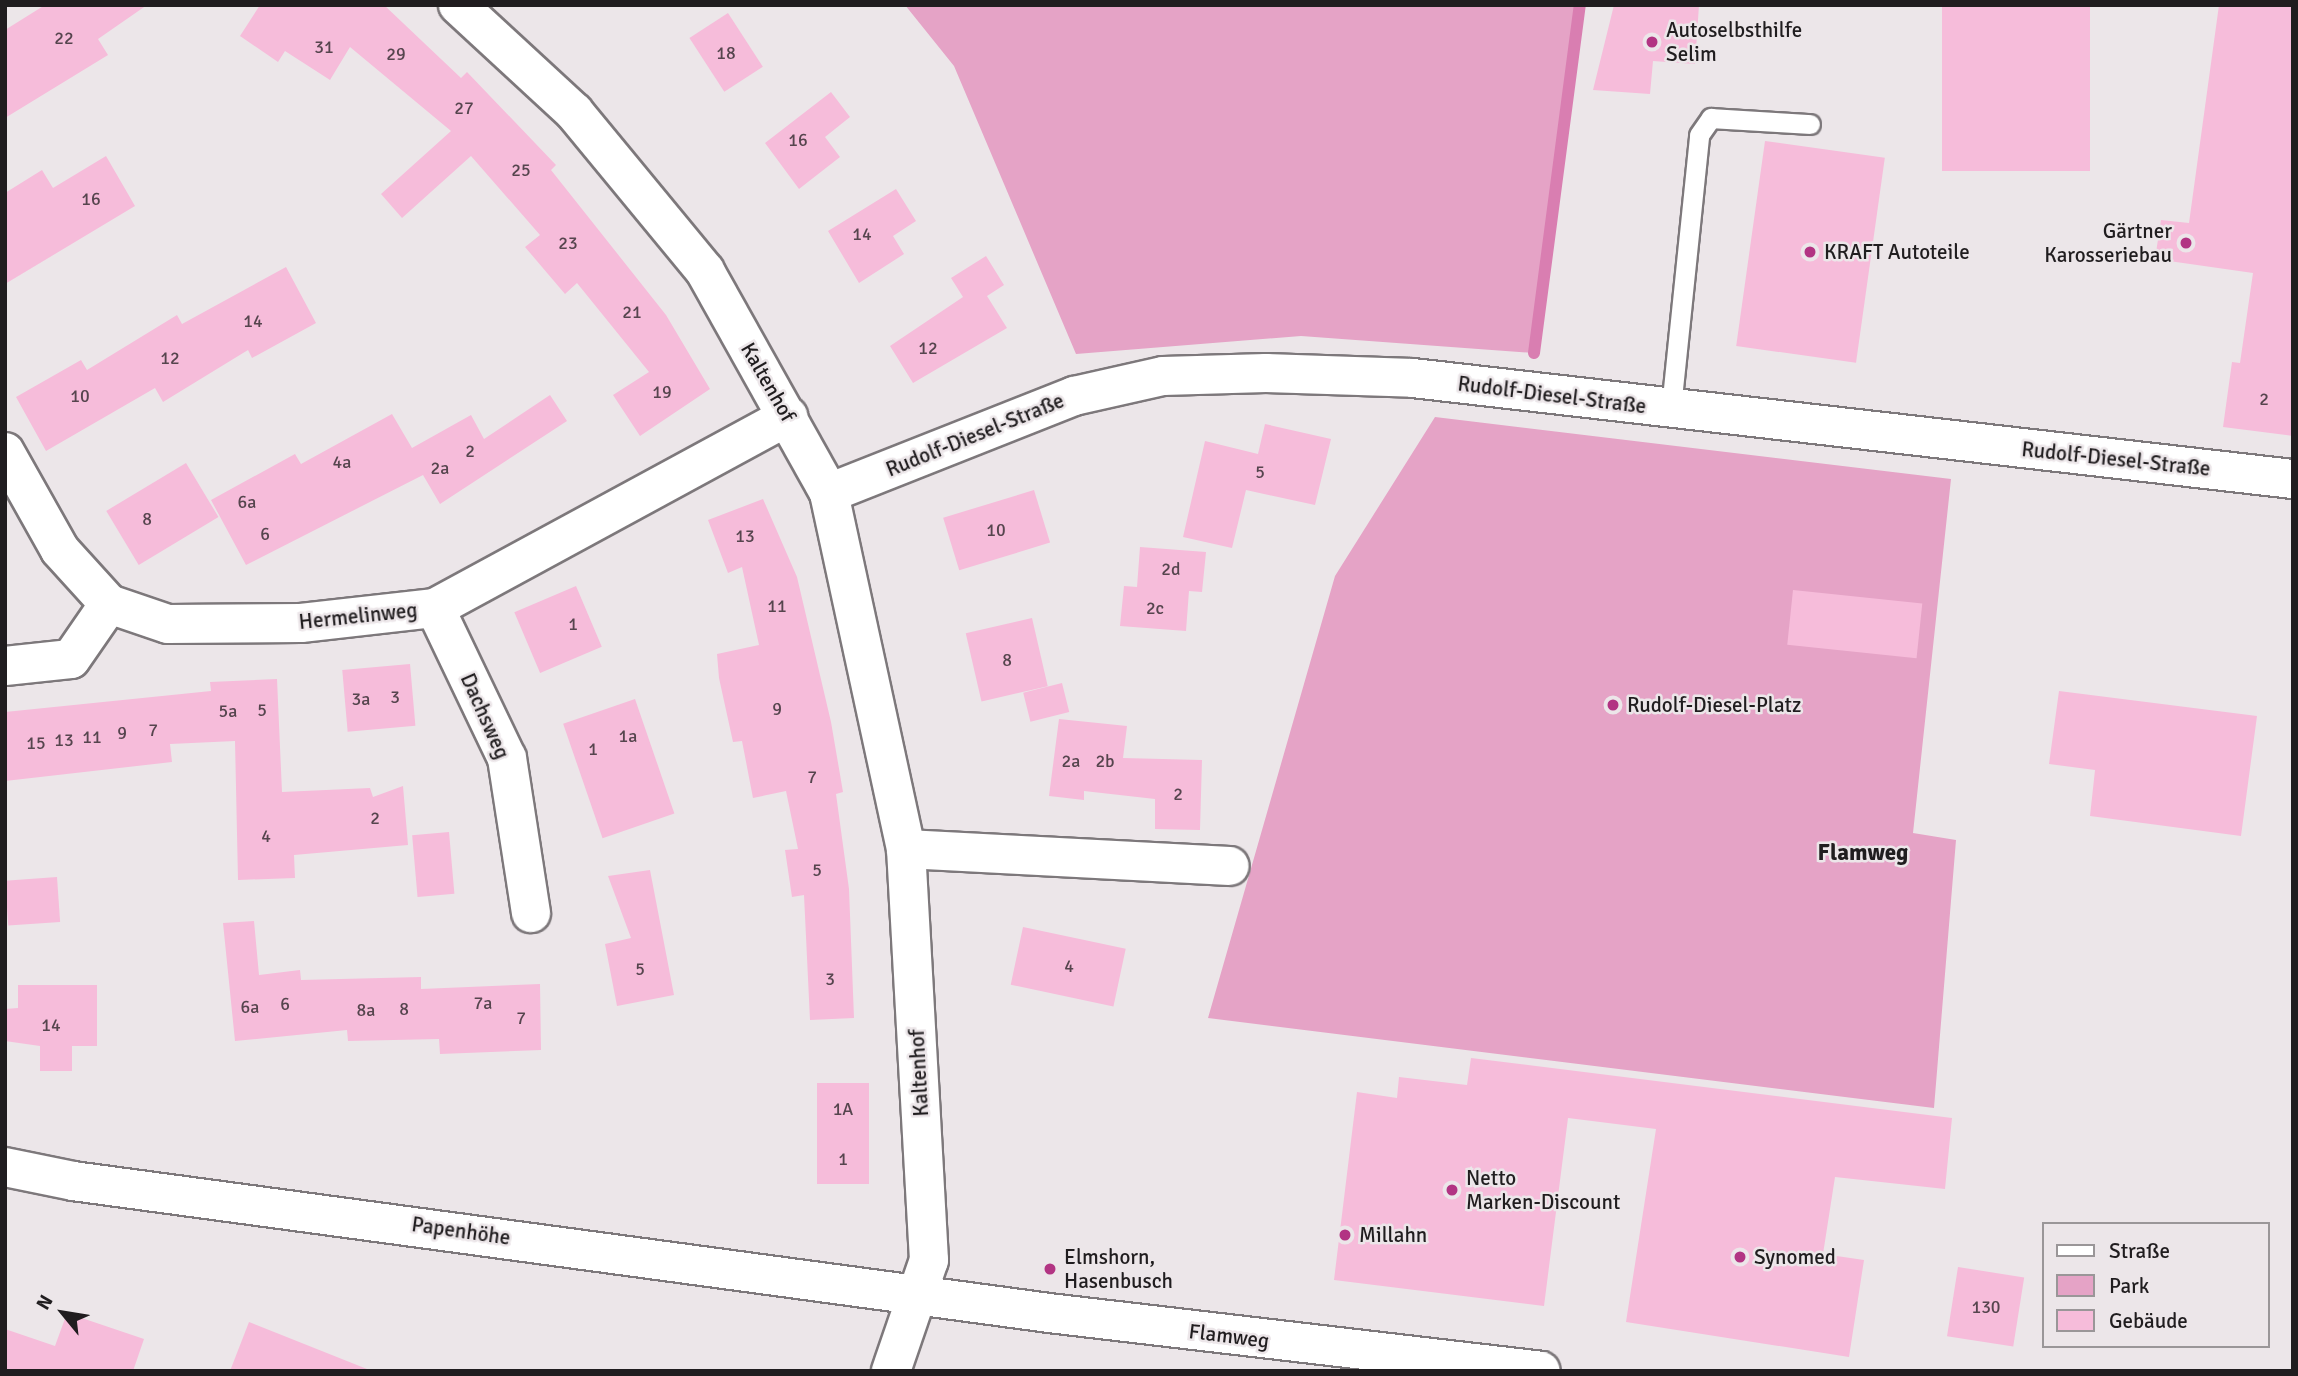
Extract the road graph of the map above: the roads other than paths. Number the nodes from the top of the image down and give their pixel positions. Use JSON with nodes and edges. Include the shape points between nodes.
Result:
{"nodes":[{"id":1,"x":458,"y":5,"type":"edge"},
{"id":2,"x":1810,"y":124,"type":"dead end"},
{"id":3,"x":1671,"y":408,"type":"junction"},
{"id":4,"x":788,"y":415,"type":"junction"},
{"id":5,"x":5,"y":452,"type":"edge"},
{"id":6,"x":2293,"y":479,"type":"edge"},
{"id":7,"x":829,"y":494,"type":"junction"},
{"id":8,"x":109,"y":604,"type":"junction"},
{"id":9,"x":435,"y":608,"type":"junction"},
{"id":10,"x":5,"y":666,"type":"edge"},
{"id":11,"x":906,"y":849,"type":"junction"},
{"id":12,"x":1230,"y":866,"type":"dead end"},
{"id":13,"x":531,"y":913,"type":"dead end"},
{"id":14,"x":5,"y":1167,"type":"edge"},
{"id":15,"x":917,"y":1295,"type":"junction"},
{"id":16,"x":891,"y":1371,"type":"edge"},
{"id":17,"x":1541,"y":1371,"type":"edge"}],
"edges":[{"from":1,"to":4,"type":"street","name":"Kaltenhof","via":[[574,112],[705,271]]},
{"from":2,"to":3,"type":"lane","via":[[1711,118],[1699,135]]},
{"from":3,"to":6,"type":"street","name":"Rudolf-Diesel-Straße"},
{"from":3,"to":7,"type":"street","name":"Rudolf-Diesel-Straße","via":[[1413,378],[1163,376],[1074,396]]},
{"from":4,"to":7,"type":"street","name":"Kaltenhof"},
{"from":4,"to":9,"type":"street","name":"Hermelinweg"},
{"from":5,"to":8,"type":"street","name":"Hermelinweg","via":[[60,550]]},
{"from":7,"to":11,"type":"street","name":"Kaltenhof"},
{"from":8,"to":9,"type":"street","name":"Hermelinweg","via":[[168,624],[301,623]]},
{"from":8,"to":10,"type":"street","via":[[71,659]]},
{"from":9,"to":13,"type":"street","name":"Dachsweg","via":[[507,758]]},
{"from":11,"to":12,"type":"street"},
{"from":11,"to":15,"type":"street","name":"Kaltenhof","via":[[929,1260]]},
{"from":14,"to":15,"type":"street","name":"Papenhöhe"},
{"from":15,"to":16,"type":"street","name":"Kaltenhof"},
{"from":15,"to":17,"type":"street","name":"Flamweg"}]}
